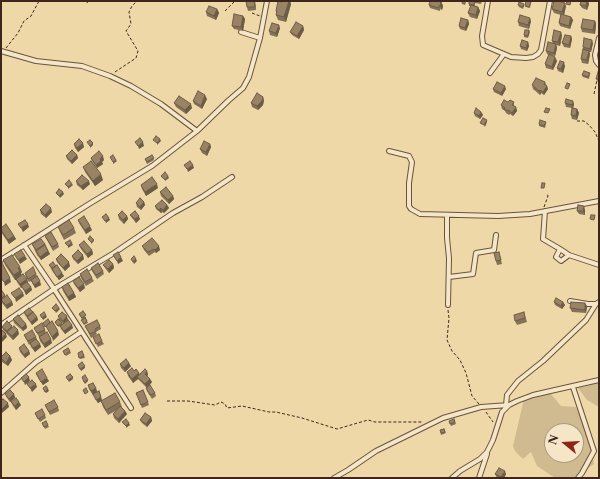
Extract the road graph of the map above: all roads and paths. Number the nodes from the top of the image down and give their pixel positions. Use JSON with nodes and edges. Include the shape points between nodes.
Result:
{"nodes":[{"id":1,"x":39,"y":1,"type":"edge"},
{"id":2,"x":137,"y":1,"type":"edge"},
{"id":3,"x":235,"y":1,"type":"edge"},
{"id":4,"x":267,"y":1,"type":"edge"},
{"id":5,"x":488,"y":1,"type":"edge"},
{"id":6,"x":550,"y":1,"type":"edge"},
{"id":7,"x":224,"y":11,"type":"dead end"},
{"id":8,"x":252,"y":13,"type":"dead end"},
{"id":9,"x":264,"y":18,"type":"junction"},
{"id":10,"x":241,"y":32,"type":"dead end"},
{"id":11,"x":260,"y":38,"type":"junction"},
{"id":12,"x":599,"y":38,"type":"edge"},
{"id":13,"x":2,"y":51,"type":"edge"},
{"id":14,"x":504,"y":54,"type":"junction"},
{"id":15,"x":599,"y":64,"type":"edge"},
{"id":16,"x":490,"y":73,"type":"dead end"},
{"id":17,"x":110,"y":76,"type":"junction"},
{"id":18,"x":597,"y":77,"type":"edge"},
{"id":19,"x":594,"y":94,"type":"dead end"},
{"id":20,"x":577,"y":121,"type":"dead end"},
{"id":21,"x":197,"y":131,"type":"junction"},
{"id":22,"x":599,"y":141,"type":"edge"},
{"id":23,"x":389,"y":151,"type":"dead end"},
{"id":24,"x":232,"y":176,"type":"dead end"},
{"id":25,"x":547,"y":193,"type":"dead end"},
{"id":26,"x":599,"y":201,"type":"edge"},
{"id":27,"x":545,"y":211,"type":"junction"},
{"id":28,"x":447,"y":216,"type":"junction"},
{"id":29,"x":496,"y":235,"type":"dead end"},
{"id":30,"x":24,"y":245,"type":"junction"},
{"id":31,"x":560,"y":249,"type":"junction"},
{"id":32,"x":570,"y":255,"type":"junction"},
{"id":33,"x":1,"y":260,"type":"edge"},
{"id":34,"x":599,"y":265,"type":"edge"},
{"id":35,"x":449,"y":277,"type":"junction"},
{"id":36,"x":54,"y":289,"type":"junction"},
{"id":37,"x":570,"y":301,"type":"edge"},
{"id":38,"x":598,"y":303,"type":"edge"},
{"id":39,"x":448,"y":305,"type":"joint"},
{"id":40,"x":1,"y":325,"type":"edge"},
{"id":41,"x":81,"y":332,"type":"junction"},
{"id":42,"x":599,"y":380,"type":"edge"},
{"id":43,"x":573,"y":387,"type":"junction"},
{"id":44,"x":1,"y":393,"type":"edge"},
{"id":45,"x":167,"y":401,"type":"dead end"},
{"id":46,"x":507,"y":405,"type":"junction"},
{"id":47,"x":481,"y":407,"type":"junction"},
{"id":48,"x":130,"y":408,"type":"dead end"},
{"id":49,"x":423,"y":422,"type":"dead end"},
{"id":50,"x":498,"y":427,"type":"junction"},
{"id":51,"x":488,"y":452,"type":"junction"},
{"id":52,"x":334,"y":478,"type":"edge"},
{"id":53,"x":452,"y":478,"type":"edge"},
{"id":54,"x":479,"y":478,"type":"edge"},
{"id":55,"x":578,"y":478,"type":"edge"}],
"edges":[{"from":1,"to":13,"type":"path","via":[[31,16],[24,21],[18,33]]},
{"from":2,"to":17,"type":"path","via":[[129,12],[132,24],[126,31],[138,51],[136,58]]},
{"from":3,"to":7,"type":"path"},
{"from":4,"to":9,"type":"street"},
{"from":5,"to":14,"type":"street","via":[[482,42],[486,47]]},
{"from":6,"to":14,"type":"street","via":[[541,50],[538,54],[526,58]]},
{"from":8,"to":9,"type":"path"},
{"from":9,"to":11,"type":"street"},
{"from":10,"to":11,"type":"street"},
{"from":11,"to":21,"type":"street","via":[[245,86]]},
{"from":12,"to":15,"type":"street","via":[[595,55]]},
{"from":13,"to":17,"type":"street","via":[[40,62],[82,66]]},
{"from":14,"to":16,"type":"street"},
{"from":17,"to":21,"type":"street","via":[[161,104]]},
{"from":18,"to":19,"type":"path"},
{"from":20,"to":22,"type":"path","via":[[584,121],[589,125]]},
{"from":21,"to":30,"type":"street","via":[[152,166]]},
{"from":23,"to":28,"type":"street","via":[[409,156],[412,162],[408,206],[420,214]]},
{"from":24,"to":36,"type":"street"},
{"from":25,"to":27,"type":"path"},
{"from":26,"to":27,"type":"street"},
{"from":27,"to":28,"type":"street","via":[[498,216]]},
{"from":27,"to":31,"type":"street","via":[[543,238]]},
{"from":28,"to":35,"type":"street"},
{"from":29,"to":35,"type":"street","via":[[494,250],[476,254],[473,274]]},
{"from":30,"to":33,"type":"street"},
{"from":30,"to":36,"type":"street"},
{"from":31,"to":32,"type":"street"},
{"from":31,"to":32,"type":"street","via":[[556,257],[561,261]]},
{"from":32,"to":34,"type":"street"},
{"from":35,"to":39,"type":"street"},
{"from":36,"to":40,"type":"street"},
{"from":36,"to":41,"type":"street"},
{"from":37,"to":38,"type":"street"},
{"from":38,"to":46,"type":"street","via":[[586,320],[518,381],[507,395]]},
{"from":39,"to":47,"type":"path","via":[[447,340],[466,373],[472,396]]},
{"from":41,"to":44,"type":"street","via":[[36,362]]},
{"from":41,"to":48,"type":"street"},
{"from":42,"to":43,"type":"street"},
{"from":43,"to":46,"type":"street","via":[[533,395]]},
{"from":43,"to":55,"type":"street","via":[[594,451]]},
{"from":45,"to":49,"type":"path","via":[[214,405],[221,402],[227,408],[242,406],[276,412],[337,429],[368,420]]},
{"from":46,"to":47,"type":"street"},
{"from":46,"to":50,"type":"street"},
{"from":47,"to":50,"type":"path"},
{"from":47,"to":52,"type":"street","via":[[430,424],[376,451]]},
{"from":50,"to":51,"type":"street"},
{"from":51,"to":53,"type":"street"},
{"from":51,"to":54,"type":"street"}]}
